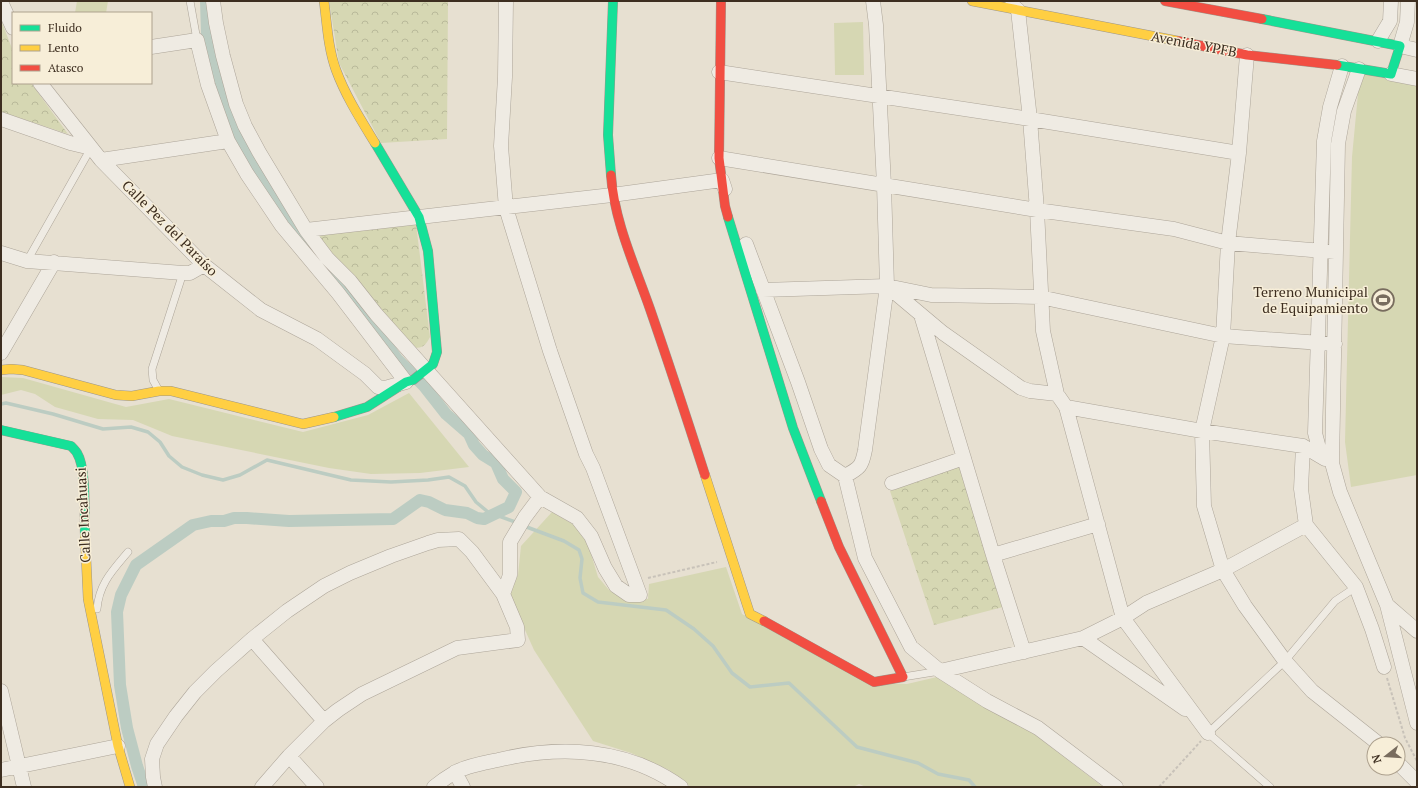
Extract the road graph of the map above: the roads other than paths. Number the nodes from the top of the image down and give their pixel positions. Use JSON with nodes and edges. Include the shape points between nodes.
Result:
{"nodes":[{"id":1,"x":190,"y":1,"type":"edge"},
{"id":2,"x":213,"y":1,"type":"edge"},
{"id":3,"x":324,"y":1,"type":"edge"},
{"id":4,"x":613,"y":1,"type":"edge"},
{"id":5,"x":721,"y":1,"type":"edge"},
{"id":6,"x":873,"y":1,"type":"edge"},
{"id":7,"x":972,"y":1,"type":"edge"},
{"id":8,"x":1169,"y":1,"type":"edge"},
{"id":9,"x":1391,"y":1,"type":"edge"},
{"id":10,"x":1408,"y":1,"type":"edge"},
{"id":11,"x":1,"y":2,"type":"edge"},
{"id":12,"x":507,"y":3,"type":"edge"},
{"id":13,"x":1012,"y":6,"type":"edge"},
{"id":14,"x":12,"y":26,"type":"edge"},
{"id":15,"x":197,"y":40,"type":"junction"},
{"id":16,"x":1400,"y":46,"type":"junction"},
{"id":17,"x":152,"y":48,"type":"edge"},
{"id":18,"x":1417,"y":50,"type":"edge"},
{"id":19,"x":1248,"y":55,"type":"junction"},
{"id":20,"x":1369,"y":55,"type":"junction"},
{"id":21,"x":1342,"y":66,"type":"junction"},
{"id":22,"x":719,"y":72,"type":"junction"},
{"id":23,"x":1391,"y":74,"type":"junction"},
{"id":24,"x":1417,"y":79,"type":"edge"},
{"id":25,"x":41,"y":84,"type":"edge"},
{"id":26,"x":880,"y":96,"type":"junction"},
{"id":27,"x":1,"y":119,"type":"edge"},
{"id":28,"x":1030,"y":119,"type":"junction"},
{"id":29,"x":228,"y":141,"type":"junction"},
{"id":30,"x":91,"y":148,"type":"junction"},
{"id":31,"x":1239,"y":153,"type":"junction"},
{"id":32,"x":719,"y":158,"type":"junction"},
{"id":33,"x":101,"y":160,"type":"junction"},
{"id":34,"x":722,"y":180,"type":"junction"},
{"id":35,"x":884,"y":185,"type":"junction"},
{"id":36,"x":612,"y":195,"type":"junction"},
{"id":37,"x":506,"y":208,"type":"junction"},
{"id":38,"x":1037,"y":210,"type":"junction"},
{"id":39,"x":419,"y":216,"type":"junction"},
{"id":40,"x":306,"y":230,"type":"junction"},
{"id":41,"x":1228,"y":243,"type":"junction"},
{"id":42,"x":1321,"y":251,"type":"junction"},
{"id":43,"x":1336,"y":252,"type":"junction"},
{"id":44,"x":1,"y":253,"type":"edge"},
{"id":45,"x":27,"y":260,"type":"junction"},
{"id":46,"x":54,"y":262,"type":"junction"},
{"id":47,"x":204,"y":265,"type":"junction"},
{"id":48,"x":182,"y":273,"type":"junction"},
{"id":49,"x":887,"y":286,"type":"junction"},
{"id":50,"x":763,"y":290,"type":"junction"},
{"id":51,"x":1040,"y":297,"type":"junction"},
{"id":52,"x":921,"y":315,"type":"junction"},
{"id":53,"x":1223,"y":336,"type":"junction"},
{"id":54,"x":1319,"y":342,"type":"junction"},
{"id":55,"x":1335,"y":344,"type":"junction"},
{"id":56,"x":1,"y":353,"type":"edge"},
{"id":57,"x":1,"y":370,"type":"edge"},
{"id":58,"x":416,"y":376,"type":"junction"},
{"id":59,"x":159,"y":391,"type":"junction"},
{"id":60,"x":1057,"y":394,"type":"junction"},
{"id":61,"x":1066,"y":407,"type":"junction"},
{"id":62,"x":1,"y":430,"type":"edge"},
{"id":63,"x":1202,"y":431,"type":"junction"},
{"id":64,"x":1303,"y":446,"type":"junction"},
{"id":65,"x":964,"y":458,"type":"junction"},
{"id":66,"x":1327,"y":459,"type":"junction"},
{"id":67,"x":845,"y":476,"type":"junction"},
{"id":68,"x":892,"y":483,"type":"dead end"},
{"id":69,"x":540,"y":497,"type":"junction"},
{"id":70,"x":1098,"y":524,"type":"junction"},
{"id":71,"x":1306,"y":525,"type":"junction"},
{"id":72,"x":128,"y":552,"type":"dead end"},
{"id":73,"x":993,"y":555,"type":"junction"},
{"id":74,"x":1223,"y":570,"type":"junction"},
{"id":75,"x":1356,"y":587,"type":"junction"},
{"id":76,"x":503,"y":594,"type":"junction"},
{"id":77,"x":1387,"y":605,"type":"junction"},
{"id":78,"x":1123,"y":618,"type":"junction"},
{"id":79,"x":1417,"y":631,"type":"edge"},
{"id":80,"x":94,"y":633,"type":"junction"},
{"id":81,"x":1083,"y":638,"type":"junction"},
{"id":82,"x":252,"y":639,"type":"junction"},
{"id":83,"x":1024,"y":652,"type":"junction"},
{"id":84,"x":1285,"y":661,"type":"junction"},
{"id":85,"x":1384,"y":668,"type":"road end"},
{"id":86,"x":940,"y":671,"type":"junction"},
{"id":87,"x":903,"y":677,"type":"junction"},
{"id":88,"x":1,"y":691,"type":"edge"},
{"id":89,"x":1195,"y":716,"type":"junction"},
{"id":90,"x":324,"y":721,"type":"junction"},
{"id":91,"x":1417,"y":723,"type":"edge"},
{"id":92,"x":1208,"y":733,"type":"junction"},
{"id":93,"x":1369,"y":736,"type":"edge"},
{"id":94,"x":118,"y":746,"type":"junction"},
{"id":95,"x":289,"y":756,"type":"junction"},
{"id":96,"x":19,"y":766,"type":"junction"},
{"id":97,"x":1,"y":770,"type":"edge"},
{"id":98,"x":1406,"y":771,"type":"edge"},
{"id":99,"x":455,"y":772,"type":"junction"},
{"id":100,"x":1417,"y":782,"type":"edge"},
{"id":101,"x":24,"y":787,"type":"edge"},
{"id":102,"x":130,"y":787,"type":"edge"},
{"id":103,"x":155,"y":787,"type":"edge"},
{"id":104,"x":262,"y":787,"type":"edge"},
{"id":105,"x":317,"y":787,"type":"edge"},
{"id":106,"x":434,"y":787,"type":"edge"},
{"id":107,"x":463,"y":787,"type":"edge"},
{"id":108,"x":681,"y":787,"type":"edge"},
{"id":109,"x":1116,"y":787,"type":"edge"},
{"id":110,"x":1270,"y":787,"type":"edge"}],
"edges":[{"from":1,"to":15,"type":"lane"},
{"from":2,"to":40,"type":"street","via":[[223,56],[236,104],[259,152]]},
{"from":3,"to":39,"type":"street","via":[[330,48],[349,100]]},
{"from":4,"to":36,"type":"street","via":[[608,135]]},
{"from":5,"to":22,"type":"street"},
{"from":6,"to":26,"type":"street"},
{"from":7,"to":13,"type":"street","name":"Avenida YPFB"},
{"from":8,"to":20,"type":"street","name":"Avenida YPFB"},
{"from":9,"to":20,"type":"street","via":[[1390,21]]},
{"from":10,"to":16,"type":"street","via":[[1407,22]]},
{"from":11,"to":14,"type":"street"},
{"from":12,"to":37,"type":"street","via":[[501,146]]},
{"from":13,"to":19,"type":"street","name":"Avenida YPFB"},
{"from":13,"to":28,"type":"street"},
{"from":15,"to":17,"type":"street"},
{"from":15,"to":29,"type":"street","via":[[208,85]]},
{"from":16,"to":18,"type":"street","name":"Avenida YPFB"},
{"from":16,"to":20,"type":"street","name":"Avenida YPFB"},
{"from":16,"to":23,"type":"street"},
{"from":19,"to":21,"type":"street","name":"Avenida YPFB"},
{"from":19,"to":31,"type":"street"},
{"from":20,"to":21,"type":"street","name":"Avenida YPFB"},
{"from":20,"to":23,"type":"street","name":"Avenida YPFB"},
{"from":20,"to":43,"type":"street","via":[[1344,111],[1338,144]]},
{"from":21,"to":42,"type":"street","via":[[1330,107],[1324,141]]},
{"from":22,"to":26,"type":"street"},
{"from":22,"to":32,"type":"street"},
{"from":23,"to":24,"type":"street","name":"Avenida YPFB"},
{"from":25,"to":30,"type":"street","name":"Calle Pez del Paraíso"},
{"from":26,"to":28,"type":"street"},
{"from":26,"to":35,"type":"street"},
{"from":27,"to":30,"type":"street"},
{"from":28,"to":31,"type":"street"},
{"from":28,"to":38,"type":"street"},
{"from":29,"to":33,"type":"street"},
{"from":29,"to":58,"type":"street","via":[[282,226],[338,293]]},
{"from":30,"to":33,"type":"street","name":"Calle Pez del Paraíso"},
{"from":30,"to":45,"type":"lane"},
{"from":31,"to":41,"type":"street"},
{"from":32,"to":34,"type":"street"},
{"from":32,"to":35,"type":"street"},
{"from":33,"to":47,"type":"street","name":"Calle Pez del Paraíso"},
{"from":34,"to":36,"type":"street"},
{"from":34,"to":50,"type":"street"},
{"from":34,"to":87,"type":"street","via":[[725,206],[793,428],[839,547]]},
{"from":35,"to":38,"type":"street"},
{"from":35,"to":49,"type":"street"},
{"from":36,"to":37,"type":"street"},
{"from":36,"to":87,"type":"street","via":[[624,238],[658,332],[750,614],[874,682]]},
{"from":37,"to":39,"type":"street"},
{"from":37,"to":69,"type":"street","via":[[550,351],[640,595],[629,595],[616,586],[591,536],[577,518]]},
{"from":38,"to":41,"type":"street","via":[[1174,229]]},
{"from":38,"to":51,"type":"street"},
{"from":39,"to":40,"type":"street"},
{"from":39,"to":58,"type":"street","via":[[428,251],[437,352],[433,364]]},
{"from":40,"to":58,"type":"street","via":[[376,314]]},
{"from":41,"to":42,"type":"street"},
{"from":41,"to":53,"type":"street"},
{"from":42,"to":43,"type":"street"},
{"from":42,"to":54,"type":"street"},
{"from":43,"to":55,"type":"street"},
{"from":44,"to":45,"type":"street"},
{"from":45,"to":46,"type":"street"},
{"from":46,"to":48,"type":"street"},
{"from":46,"to":56,"type":"street"},
{"from":47,"to":48,"type":"street","via":[[190,273]]},
{"from":47,"to":58,"type":"street","name":"Calle Pez del Paraíso","via":[[261,310],[317,339],[366,374],[378,387],[385,388]]},
{"from":48,"to":59,"type":"lane","via":[[152,368],[153,380]]},
{"from":49,"to":50,"type":"street"},
{"from":49,"to":51,"type":"street","via":[[931,295]]},
{"from":49,"to":52,"type":"street"},
{"from":49,"to":67,"type":"street","via":[[864,457],[862,464]]},
{"from":50,"to":67,"type":"street","via":[[821,449],[829,465]]},
{"from":51,"to":53,"type":"street"},
{"from":51,"to":60,"type":"street","via":[[1043,331]]},
{"from":52,"to":60,"type":"street","via":[[968,352],[1021,388]]},
{"from":52,"to":65,"type":"street"},
{"from":53,"to":54,"type":"street"},
{"from":53,"to":63,"type":"street"},
{"from":54,"to":55,"type":"street"},
{"from":54,"to":66,"type":"street","via":[[1315,433]]},
{"from":55,"to":66,"type":"street"},
{"from":57,"to":59,"type":"street","via":[[23,370],[116,395],[132,396]]},
{"from":58,"to":59,"type":"street","via":[[367,408],[303,424],[172,391]]},
{"from":58,"to":69,"type":"street"},
{"from":60,"to":61,"type":"street"},
{"from":61,"to":63,"type":"street"},
{"from":61,"to":70,"type":"street"},
{"from":62,"to":80,"type":"street","name":"Calle Incahuasi","via":[[71,446],[78,454],[84,488],[88,599]]},
{"from":63,"to":64,"type":"street"},
{"from":63,"to":74,"type":"street","via":[[1204,506]]},
{"from":64,"to":66,"type":"street"},
{"from":64,"to":71,"type":"street","via":[[1301,489]]},
{"from":65,"to":68,"type":"street"},
{"from":65,"to":73,"type":"street"},
{"from":66,"to":77,"type":"street"},
{"from":67,"to":86,"type":"street","via":[[866,558],[911,647]]},
{"from":69,"to":76,"type":"street","via":[[510,542],[510,575]]},
{"from":70,"to":73,"type":"street"},
{"from":70,"to":78,"type":"street"},
{"from":71,"to":74,"type":"street"},
{"from":71,"to":75,"type":"street"},
{"from":72,"to":80,"type":"lane","via":[[108,575],[101,589]]},
{"from":73,"to":83,"type":"street"},
{"from":74,"to":78,"type":"street","via":[[1146,603]]},
{"from":74,"to":84,"type":"street","via":[[1245,606]]},
{"from":75,"to":84,"type":"lane","via":[[1334,601]]},
{"from":75,"to":85,"type":"street"},
{"from":76,"to":82,"type":"street","via":[[460,539],[438,540],[391,556],[324,586]]},
{"from":76,"to":90,"type":"street","via":[[517,627],[518,640],[457,648],[362,694]]},
{"from":77,"to":79,"type":"street"},
{"from":77,"to":91,"type":"street"},
{"from":78,"to":81,"type":"street"},
{"from":78,"to":89,"type":"street"},
{"from":80,"to":94,"type":"street","name":"Calle Incahuasi"},
{"from":81,"to":83,"type":"street"},
{"from":81,"to":89,"type":"street"},
{"from":82,"to":90,"type":"street"},
{"from":82,"to":103,"type":"street","via":[[216,670],[176,716],[158,744],[152,759]]},
{"from":83,"to":86,"type":"street"},
{"from":84,"to":92,"type":"lane"},
{"from":84,"to":93,"type":"street","via":[[1312,691]]},
{"from":86,"to":87,"type":"lane"},
{"from":86,"to":109,"type":"street","via":[[986,701],[1038,728]]},
{"from":88,"to":96,"type":"street"},
{"from":89,"to":92,"type":"street"},
{"from":90,"to":95,"type":"street"},
{"from":92,"to":110,"type":"lane"},
{"from":94,"to":96,"type":"street"},
{"from":94,"to":102,"type":"street","name":"Calle Incahuasi"},
{"from":95,"to":104,"type":"street"},
{"from":95,"to":105,"type":"street"},
{"from":96,"to":97,"type":"street"},
{"from":96,"to":101,"type":"street"},
{"from":98,"to":100,"type":"street"},
{"from":99,"to":106,"type":"street"},
{"from":99,"to":107,"type":"street"},
{"from":99,"to":108,"type":"street","via":[[483,763],[533,753],[592,753],[615,756],[641,764]]}]}
